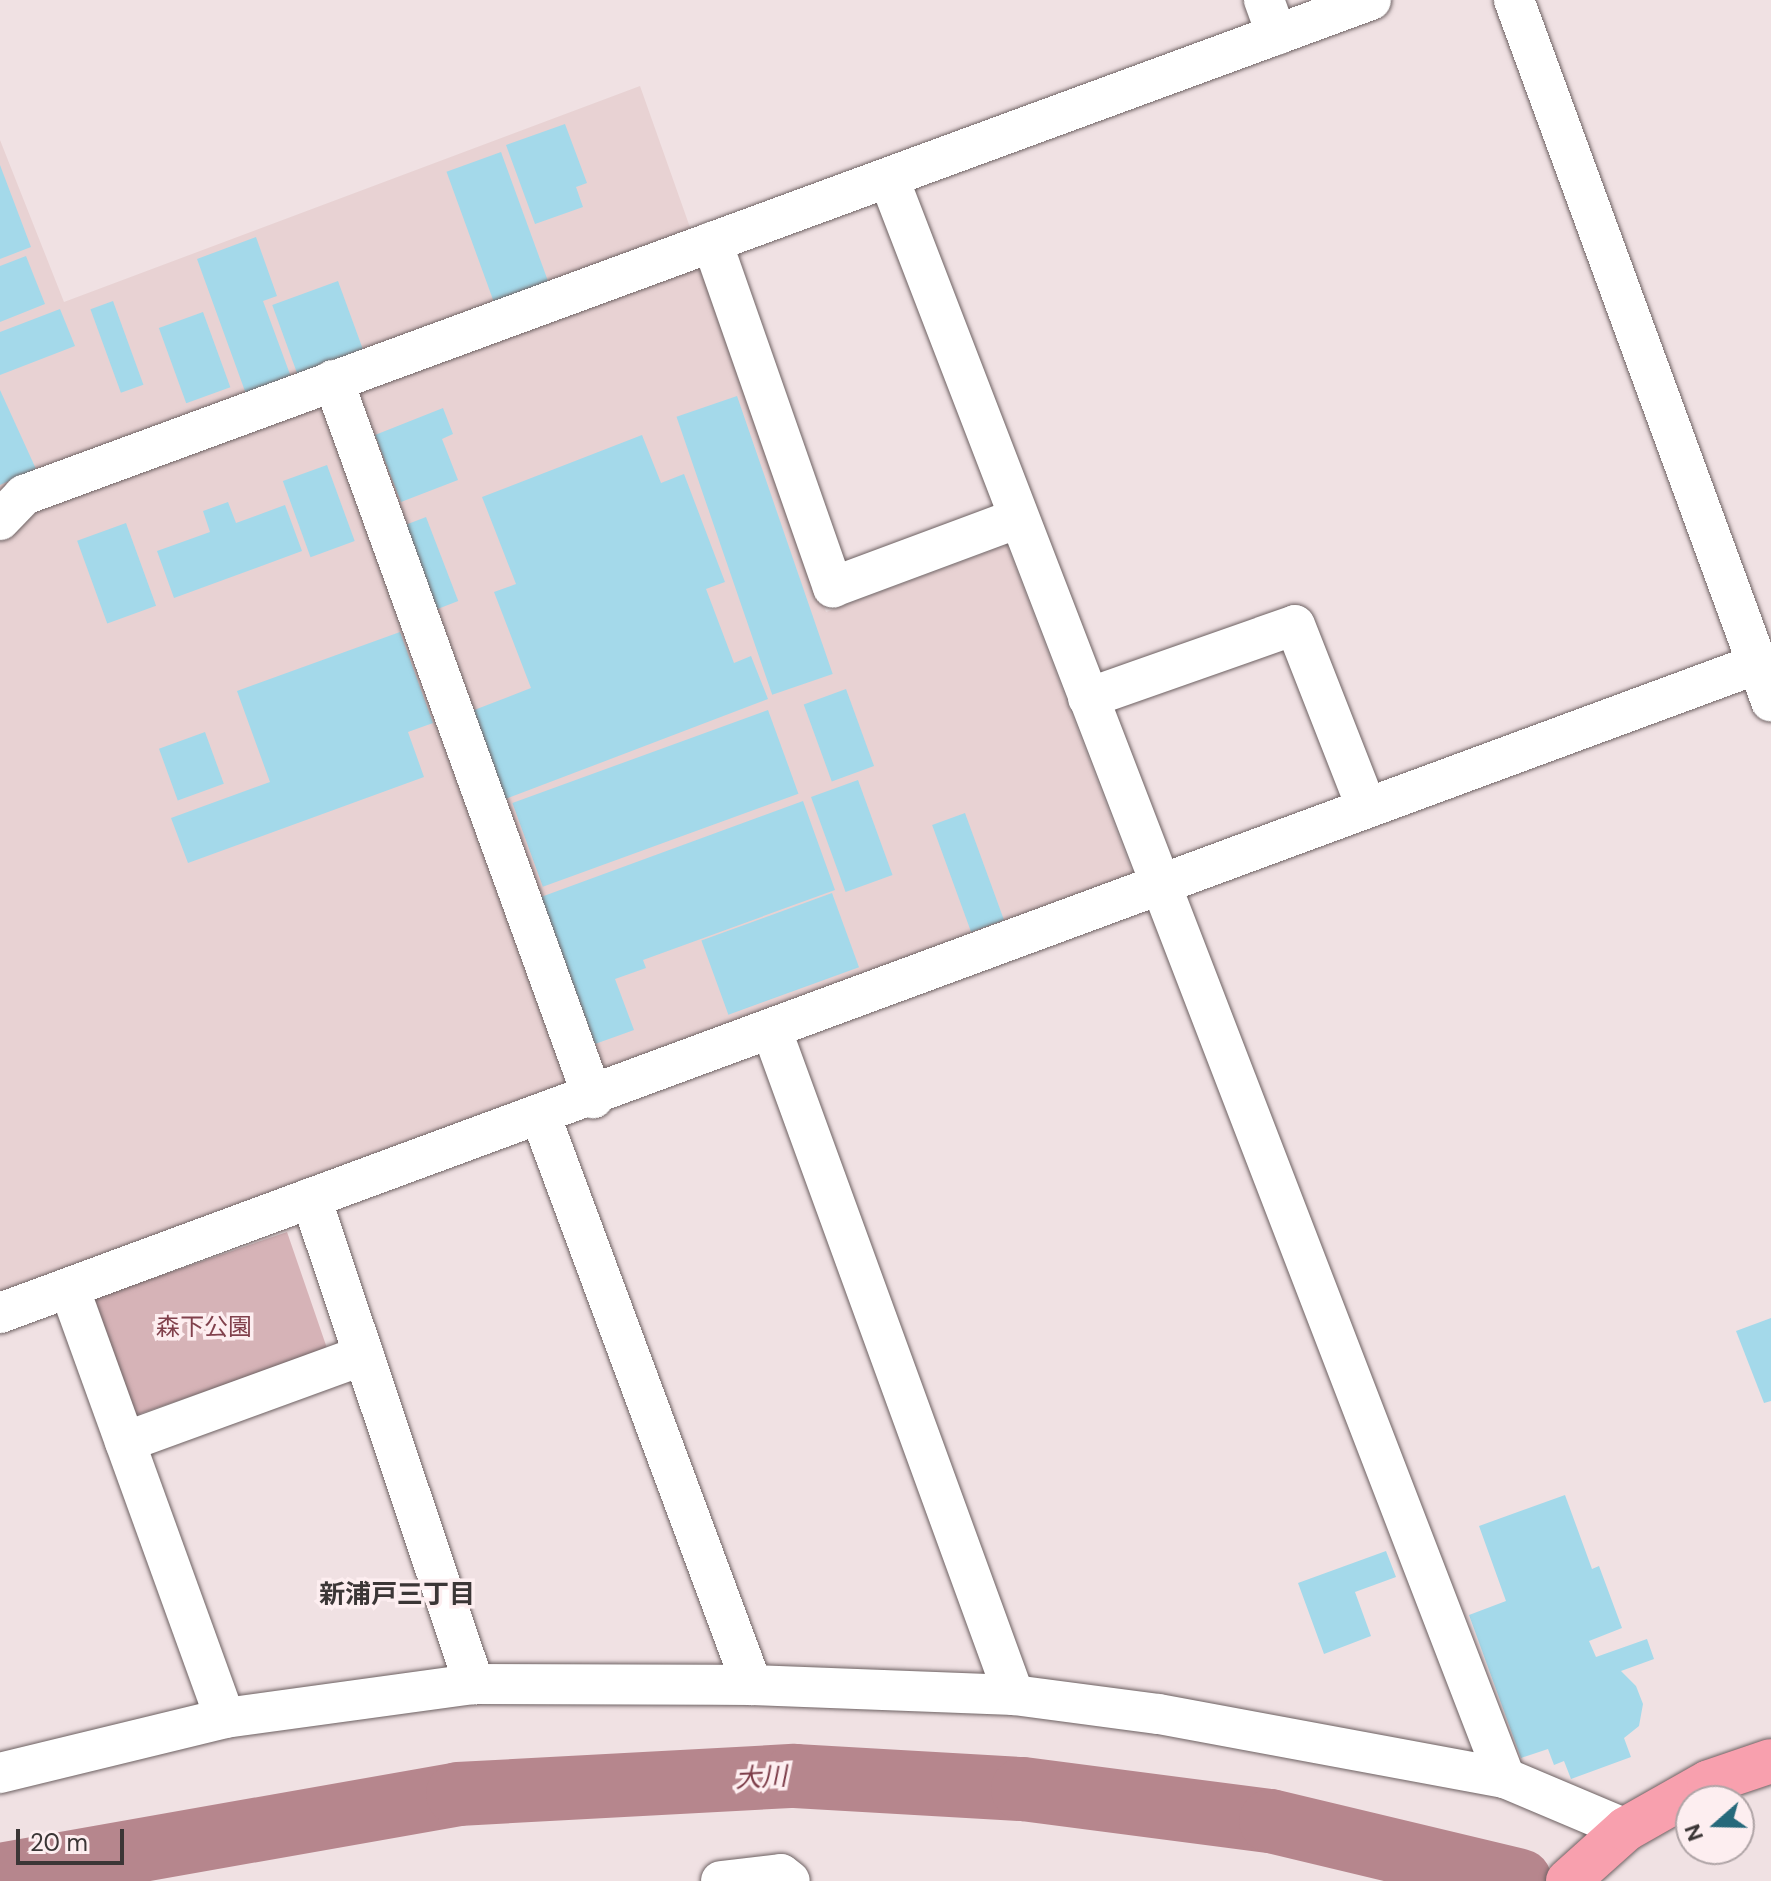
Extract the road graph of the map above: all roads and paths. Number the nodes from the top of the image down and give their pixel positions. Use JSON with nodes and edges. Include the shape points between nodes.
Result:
{"nodes":[{"id":1,"x":1371,"y":0,"type":"edge"},
{"id":2,"x":1514,"y":0,"type":"edge"},
{"id":3,"x":1270,"y":18,"type":"edge"},
{"id":4,"x":889,"y":179,"type":"junction"},
{"id":5,"x":712,"y":242,"type":"junction"},
{"id":6,"x":333,"y":380,"type":"junction"},
{"id":7,"x":1019,"y":518,"type":"junction"},
{"id":8,"x":0,"y":520,"type":"edge"},
{"id":9,"x":1757,"y":664,"type":"junction"},
{"id":10,"x":1088,"y":698,"type":"junction"},
{"id":11,"x":1771,"y":701,"type":"edge"},
{"id":12,"x":1366,"y":806,"type":"junction"},
{"id":13,"x":1161,"y":884,"type":"junction"},
{"id":14,"x":772,"y":1031,"type":"junction"},
{"id":15,"x":593,"y":1098,"type":"junction"},
{"id":16,"x":541,"y":1117,"type":"junction"},
{"id":17,"x":311,"y":1198,"type":"junction"},
{"id":18,"x":70,"y":1290,"type":"junction"},
{"id":19,"x":0,"y":1313,"type":"edge"},
{"id":20,"x":364,"y":1355,"type":"junction"},
{"id":21,"x":125,"y":1442,"type":"junction"},
{"id":22,"x":474,"y":1684,"type":"junction"},
{"id":23,"x":752,"y":1685,"type":"junction"},
{"id":24,"x":1014,"y":1695,"type":"junction"},
{"id":25,"x":225,"y":1718,"type":"junction"},
{"id":26,"x":1771,"y":1761,"type":"edge"},
{"id":27,"x":0,"y":1773,"type":"edge"},
{"id":28,"x":1505,"y":1778,"type":"junction"},
{"id":29,"x":1626,"y":1829,"type":"junction"},
{"id":30,"x":721,"y":1881,"type":"edge"},
{"id":31,"x":790,"y":1881,"type":"edge"},
{"id":32,"x":1568,"y":1881,"type":"edge"}],
"edges":[{"from":1,"to":3,"type":"street"},
{"from":2,"to":9,"type":"street"},
{"from":3,"to":4,"type":"street"},
{"from":4,"to":5,"type":"street"},
{"from":4,"to":7,"type":"street"},
{"from":5,"to":6,"type":"street"},
{"from":5,"to":7,"type":"street","via":[[833,587]]},
{"from":6,"to":8,"type":"street","via":[[24,495]]},
{"from":6,"to":15,"type":"street"},
{"from":7,"to":10,"type":"street"},
{"from":9,"to":11,"type":"street"},
{"from":9,"to":12,"type":"street"},
{"from":10,"to":12,"type":"street","via":[[1295,625]]},
{"from":10,"to":13,"type":"street"},
{"from":12,"to":13,"type":"street"},
{"from":13,"to":14,"type":"street"},
{"from":13,"to":28,"type":"street"},
{"from":14,"to":15,"type":"street"},
{"from":14,"to":24,"type":"street"},
{"from":15,"to":16,"type":"street"},
{"from":16,"to":17,"type":"street"},
{"from":16,"to":23,"type":"street"},
{"from":17,"to":18,"type":"street"},
{"from":17,"to":20,"type":"street"},
{"from":18,"to":19,"type":"street"},
{"from":18,"to":21,"type":"street"},
{"from":20,"to":21,"type":"street"},
{"from":20,"to":22,"type":"street"},
{"from":21,"to":25,"type":"street"},
{"from":22,"to":23,"type":"street"},
{"from":22,"to":25,"type":"street"},
{"from":23,"to":24,"type":"street"},
{"from":24,"to":28,"type":"street","via":[[1159,1714]]},
{"from":25,"to":27,"type":"street"},
{"from":26,"to":29,"type":"highway","via":[[1709,1782]]},
{"from":28,"to":29,"type":"street"},
{"from":29,"to":32,"type":"highway"},
{"from":30,"to":31,"type":"street","via":[[781,1874]]}]}
